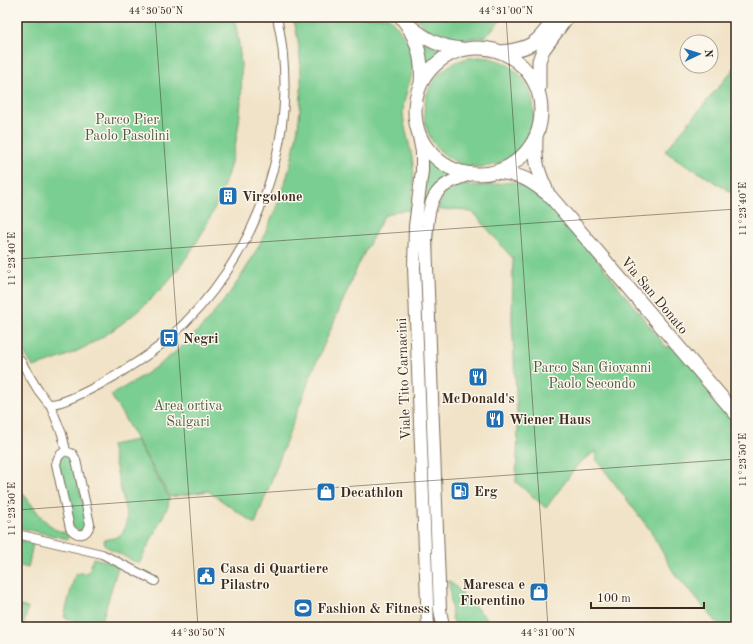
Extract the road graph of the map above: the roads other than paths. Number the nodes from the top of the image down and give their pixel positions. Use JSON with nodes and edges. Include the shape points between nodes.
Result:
{"nodes":[{"id":1,"x":277,"y":17,"type":"edge"},
{"id":2,"x":556,"y":17,"type":"edge"},
{"id":3,"x":567,"y":17,"type":"edge"},
{"id":4,"x":403,"y":19,"type":"edge"},
{"id":5,"x":464,"y":49,"type":"junction"},
{"id":6,"x":501,"y":52,"type":"junction"},
{"id":7,"x":420,"y":86,"type":"junction"},
{"id":8,"x":539,"y":92,"type":"junction"},
{"id":9,"x":418,"y":131,"type":"junction"},
{"id":10,"x":536,"y":138,"type":"junction"},
{"id":11,"x":497,"y":172,"type":"junction"},
{"id":12,"x":472,"y":174,"type":"junction"},
{"id":13,"x":550,"y":196,"type":"junction"},
{"id":14,"x":17,"y":355,"type":"edge"},
{"id":15,"x":50,"y":404,"type":"junction"},
{"id":16,"x":736,"y":414,"type":"edge"},
{"id":17,"x":66,"y":451,"type":"junction"},
{"id":18,"x":17,"y":534,"type":"edge"},
{"id":19,"x":156,"y":581,"type":"dead end"},
{"id":20,"x":428,"y":627,"type":"edge"},
{"id":21,"x":443,"y":627,"type":"edge"}],
"edges":[{"from":1,"to":15,"type":"street","via":[[284,75],[280,139],[267,190],[236,258],[195,313],[160,345],[117,375],[58,403]]},
{"from":2,"to":6,"type":"main road","via":[[535,43],[523,49]]},
{"from":3,"to":8,"type":"main road","via":[[543,50],[539,61]]},
{"from":4,"to":5,"type":"main road","via":[[440,45]]},
{"from":4,"to":7,"type":"main road","via":[[420,52]]},
{"from":5,"to":6,"type":"main road","via":[[478,47]]},
{"from":5,"to":7,"type":"main road","via":[[454,52],[434,65]]},
{"from":6,"to":8,"type":"main road","via":[[524,66]]},
{"from":7,"to":9,"type":"main road","via":[[415,107]]},
{"from":8,"to":10,"type":"main road","via":[[542,115]]},
{"from":9,"to":12,"type":"main road","via":[[438,160],[448,167]]},
{"from":9,"to":20,"type":"main road","name":"Viale Tito Carnacini","via":[[422,171],[415,226],[414,267]]},
{"from":10,"to":11,"type":"main road","via":[[515,163]]},
{"from":10,"to":13,"type":"main road","name":"Via San Donato","via":[[536,165]]},
{"from":11,"to":12,"type":"main road"},
{"from":11,"to":13,"type":"main road","name":"Via San Donato","via":[[521,176]]},
{"from":12,"to":21,"type":"main road","name":"Viale Tito Carnacini","via":[[442,187],[430,204],[427,219],[425,262],[440,609]]},
{"from":13,"to":16,"type":"main road","name":"Via San Donato"},
{"from":14,"to":15,"type":"street","via":[[38,390]]},
{"from":15,"to":17,"type":"street"},
{"from":17,"to":17,"type":"street","via":[[61,453],[56,464],[70,528],[79,535],[89,530],[90,524],[76,460],[73,454]]},
{"from":18,"to":19,"type":"street","via":[[102,554]]}]}
